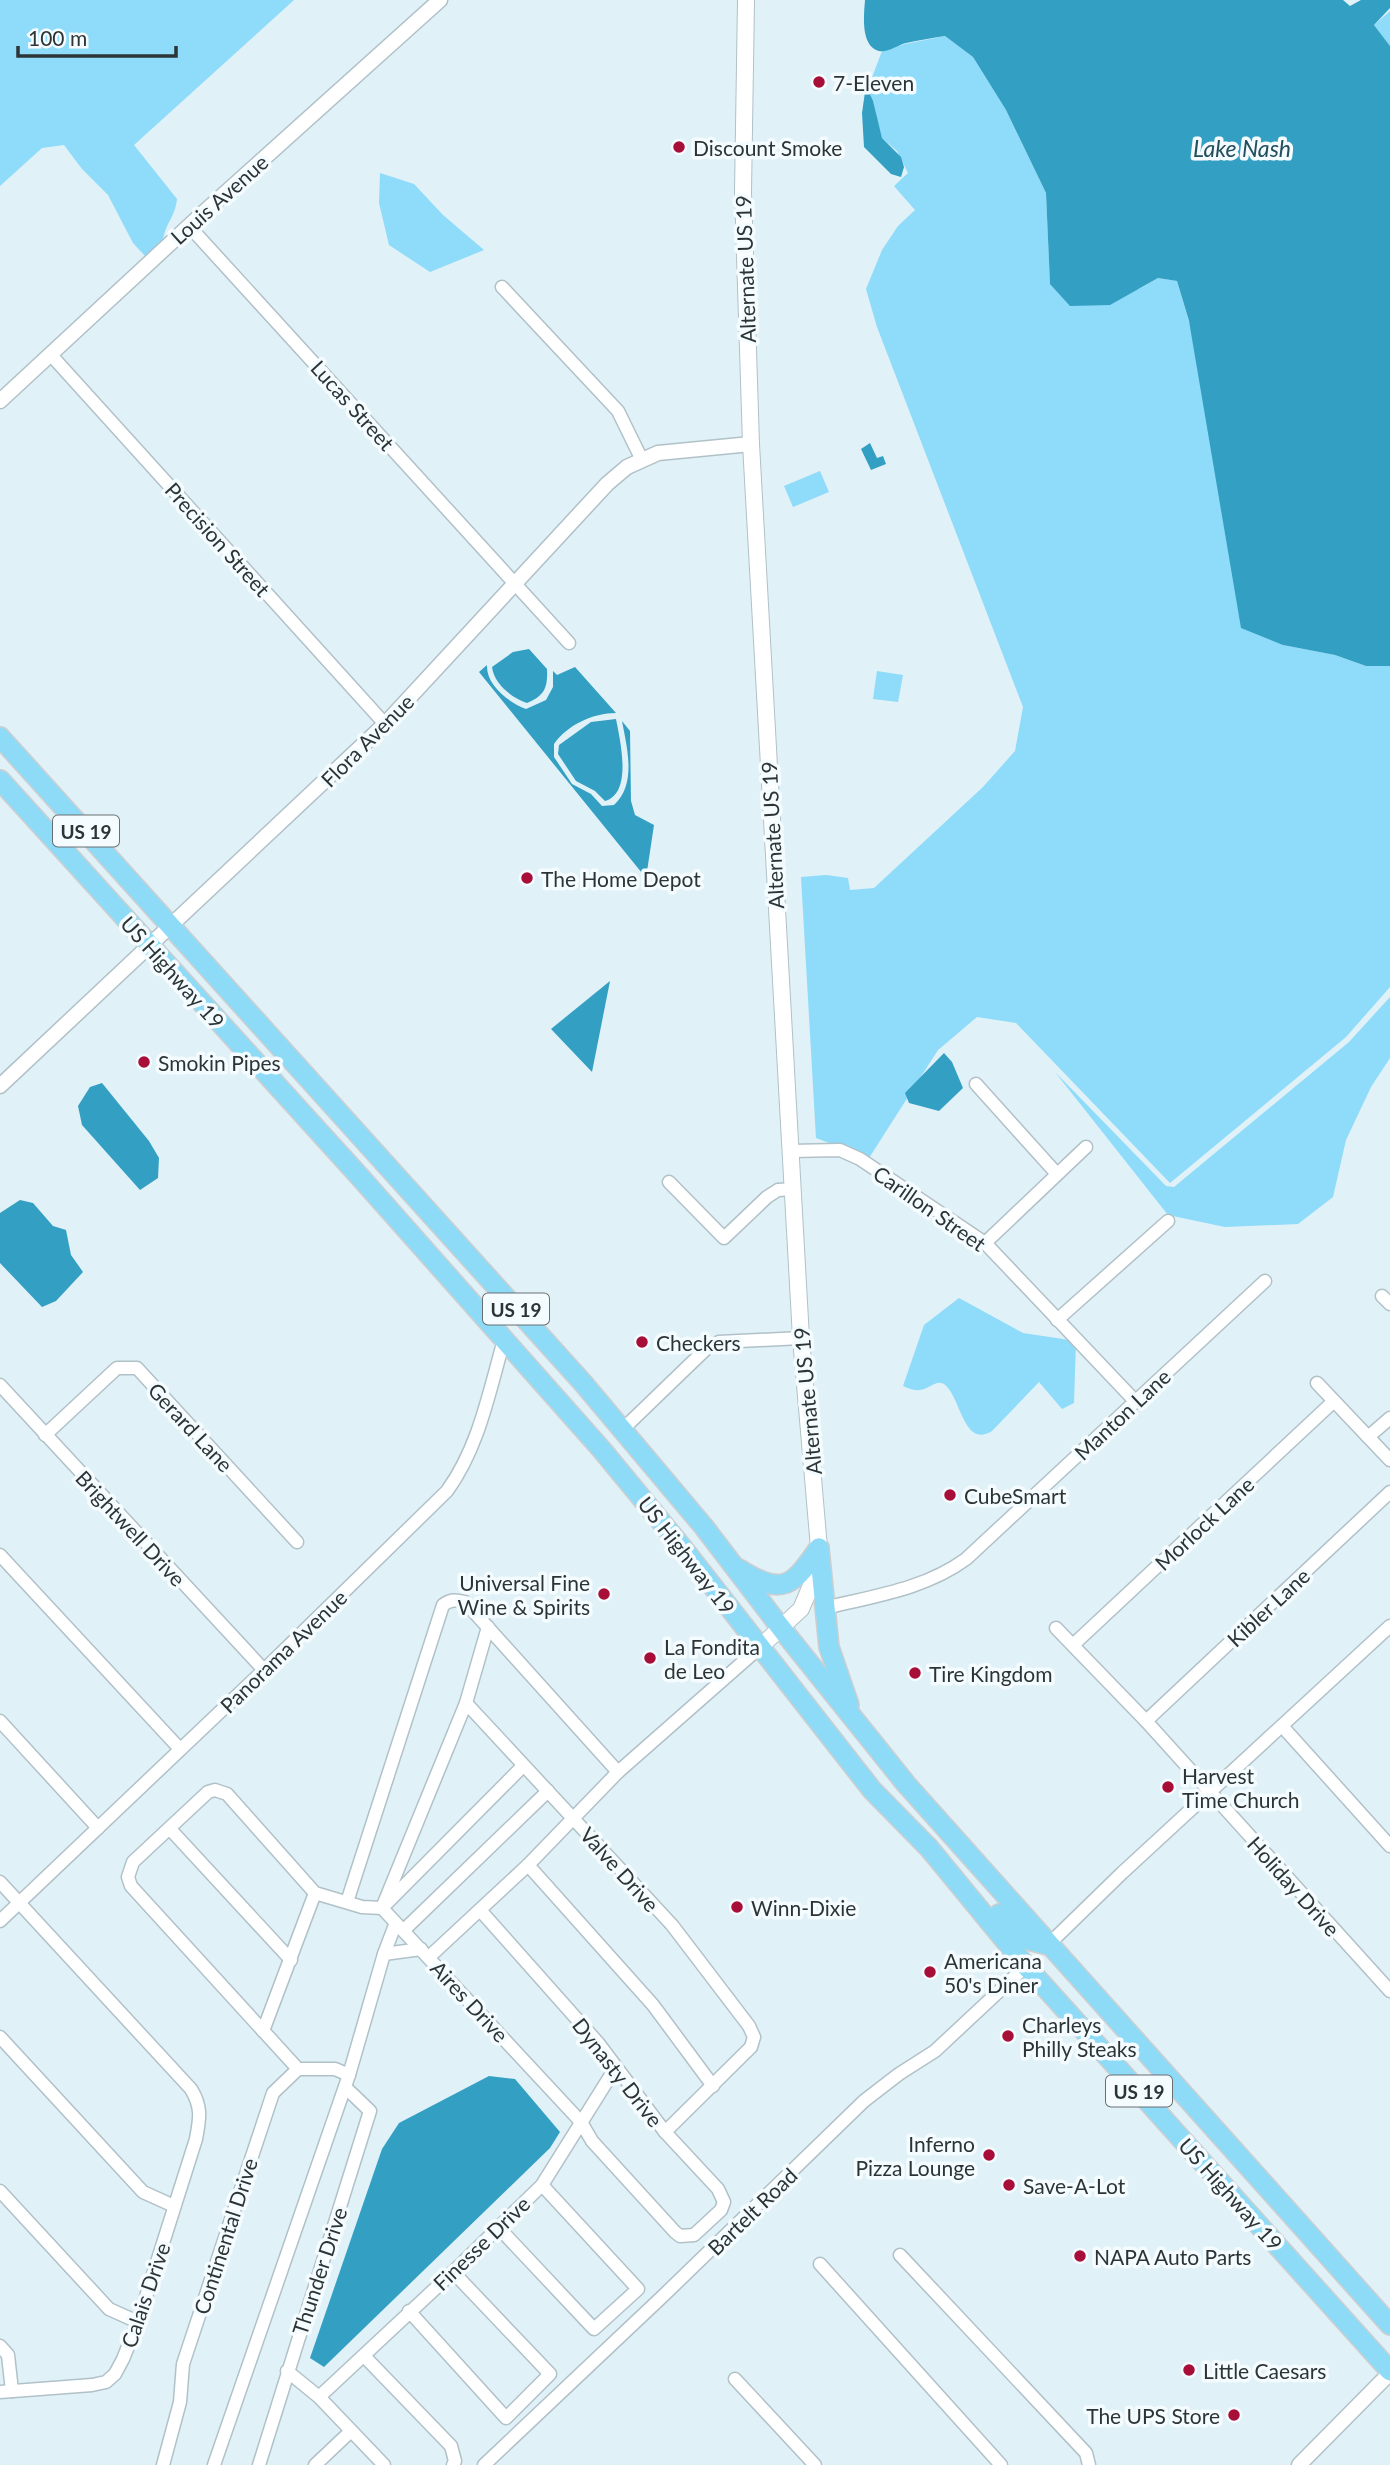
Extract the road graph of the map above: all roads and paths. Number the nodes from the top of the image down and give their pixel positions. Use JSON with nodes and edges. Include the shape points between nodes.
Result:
{"nodes":[{"id":1,"x":440,"y":0,"type":"edge"},
{"id":2,"x":746,"y":0,"type":"edge"},
{"id":3,"x":190,"y":226,"type":"junction"},
{"id":4,"x":502,"y":287,"type":"dead end"},
{"id":5,"x":51,"y":355,"type":"junction"},
{"id":6,"x":0,"y":401,"type":"edge"},
{"id":7,"x":751,"y":444,"type":"junction"},
{"id":8,"x":642,"y":460,"type":"junction"},
{"id":9,"x":517,"y":584,"type":"junction"},
{"id":10,"x":569,"y":643,"type":"dead end"},
{"id":11,"x":385,"y":724,"type":"junction"},
{"id":12,"x":0,"y":737,"type":"edge"},
{"id":13,"x":0,"y":780,"type":"edge"},
{"id":14,"x":172,"y":926,"type":"junction"},
{"id":15,"x":150,"y":946,"type":"junction"},
{"id":16,"x":976,"y":1084,"type":"dead end"},
{"id":17,"x":0,"y":1086,"type":"edge"},
{"id":18,"x":1086,"y":1147,"type":"dead end"},
{"id":19,"x":791,"y":1151,"type":"junction"},
{"id":20,"x":1057,"y":1174,"type":"junction"},
{"id":21,"x":669,"y":1182,"type":"dead end"},
{"id":22,"x":793,"y":1189,"type":"junction"},
{"id":23,"x":1168,"y":1221,"type":"dead end"},
{"id":24,"x":406,"y":1231,"type":"junction"},
{"id":25,"x":985,"y":1243,"type":"junction"},
{"id":26,"x":1265,"y":1281,"type":"dead end"},
{"id":27,"x":500,"y":1291,"type":"junction"},
{"id":28,"x":1057,"y":1321,"type":"junction"},
{"id":29,"x":801,"y":1338,"type":"junction"},
{"id":30,"x":504,"y":1340,"type":"junction"},
{"id":31,"x":1317,"y":1383,"type":"dead end"},
{"id":32,"x":0,"y":1385,"type":"edge"},
{"id":33,"x":1334,"y":1401,"type":"junction"},
{"id":34,"x":1136,"y":1402,"type":"junction"},
{"id":35,"x":1390,"y":1418,"type":"edge"},
{"id":36,"x":623,"y":1429,"type":"junction"},
{"id":37,"x":45,"y":1435,"type":"junction"},
{"id":38,"x":1368,"y":1437,"type":"junction"},
{"id":39,"x":649,"y":1460,"type":"junction"},
{"id":40,"x":1390,"y":1460,"type":"edge"},
{"id":41,"x":1390,"y":1492,"type":"edge"},
{"id":42,"x":297,"y":1542,"type":"dead end"},
{"id":43,"x":819,"y":1548,"type":"junction"},
{"id":44,"x":0,"y":1555,"type":"edge"},
{"id":45,"x":732,"y":1564,"type":"junction"},
{"id":46,"x":825,"y":1608,"type":"junction"},
{"id":47,"x":1390,"y":1626,"type":"edge"},
{"id":48,"x":488,"y":1627,"type":"junction"},
{"id":49,"x":1056,"y":1628,"type":"dead end"},
{"id":50,"x":781,"y":1629,"type":"junction"},
{"id":51,"x":1073,"y":1646,"type":"junction"},
{"id":52,"x":759,"y":1648,"type":"junction"},
{"id":53,"x":264,"y":1670,"type":"junction"},
{"id":54,"x":466,"y":1703,"type":"junction"},
{"id":55,"x":0,"y":1721,"type":"edge"},
{"id":56,"x":1146,"y":1721,"type":"junction"},
{"id":57,"x":855,"y":1722,"type":"junction"},
{"id":58,"x":1282,"y":1726,"type":"junction"},
{"id":59,"x":180,"y":1749,"type":"junction"},
{"id":60,"x":523,"y":1766,"type":"junction"},
{"id":61,"x":618,"y":1772,"type":"junction"},
{"id":62,"x":548,"y":1791,"type":"junction"},
{"id":63,"x":1209,"y":1793,"type":"junction"},
{"id":64,"x":574,"y":1818,"type":"junction"},
{"id":65,"x":98,"y":1828,"type":"junction"},
{"id":66,"x":170,"y":1829,"type":"junction"},
{"id":67,"x":1390,"y":1846,"type":"edge"},
{"id":68,"x":929,"y":1848,"type":"junction"},
{"id":69,"x":528,"y":1865,"type":"junction"},
{"id":70,"x":0,"y":1882,"type":"edge"},
{"id":71,"x":315,"y":1893,"type":"junction"},
{"id":72,"x":348,"y":1902,"type":"junction"},
{"id":73,"x":20,"y":1903,"type":"junction"},
{"id":74,"x":382,"y":1909,"type":"junction"},
{"id":75,"x":480,"y":1910,"type":"junction"},
{"id":76,"x":0,"y":1921,"type":"edge"},
{"id":77,"x":399,"y":1927,"type":"junction"},
{"id":78,"x":1048,"y":1945,"type":"junction"},
{"id":79,"x":425,"y":1953,"type":"junction"},
{"id":80,"x":384,"y":1954,"type":"junction"},
{"id":81,"x":291,"y":1960,"type":"junction"},
{"id":82,"x":1026,"y":1966,"type":"junction"},
{"id":83,"x":1390,"y":1991,"type":"edge"},
{"id":84,"x":263,"y":2031,"type":"junction"},
{"id":85,"x":0,"y":2037,"type":"edge"},
{"id":86,"x":616,"y":2067,"type":"junction"},
{"id":87,"x":298,"y":2069,"type":"junction"},
{"id":88,"x":347,"y":2081,"type":"junction"},
{"id":89,"x":713,"y":2086,"type":"junction"},
{"id":90,"x":581,"y":2122,"type":"junction"},
{"id":91,"x":665,"y":2132,"type":"junction"},
{"id":92,"x":542,"y":2185,"type":"junction"},
{"id":93,"x":0,"y":2192,"type":"edge"},
{"id":94,"x":174,"y":2206,"type":"junction"},
{"id":95,"x":498,"y":2227,"type":"junction"},
{"id":96,"x":694,"y":2235,"type":"joint"},
{"id":97,"x":900,"y":2255,"type":"dead end"},
{"id":98,"x":820,"y":2264,"type":"dead end"},
{"id":99,"x":453,"y":2272,"type":"junction"},
{"id":100,"x":410,"y":2311,"type":"junction"},
{"id":101,"x":138,"y":2322,"type":"junction"},
{"id":102,"x":1390,"y":2325,"type":"edge"},
{"id":103,"x":0,"y":2346,"type":"edge"},
{"id":104,"x":364,"y":2356,"type":"junction"},
{"id":105,"x":287,"y":2371,"type":"junction"},
{"id":106,"x":1390,"y":2372,"type":"edge"},
{"id":107,"x":735,"y":2379,"type":"dead end"},
{"id":108,"x":6,"y":2391,"type":"edge"},
{"id":109,"x":319,"y":2397,"type":"junction"},
{"id":110,"x":351,"y":2431,"type":"junction"},
{"id":111,"x":163,"y":2465,"type":"edge"},
{"id":112,"x":215,"y":2465,"type":"edge"},
{"id":113,"x":259,"y":2465,"type":"edge"},
{"id":114,"x":315,"y":2465,"type":"edge"},
{"id":115,"x":384,"y":2465,"type":"edge"},
{"id":116,"x":453,"y":2465,"type":"edge"},
{"id":117,"x":484,"y":2465,"type":"edge"},
{"id":118,"x":815,"y":2465,"type":"edge"},
{"id":119,"x":1000,"y":2465,"type":"edge"},
{"id":120,"x":1089,"y":2465,"type":"edge"},
{"id":121,"x":1299,"y":2465,"type":"edge"}],
"edges":[{"from":1,"to":3,"type":"street","name":"Louis Avenue"},
{"from":2,"to":7,"type":"main road","name":"Alternate US 19","via":[[743,192]]},
{"from":3,"to":5,"type":"street","name":"Louis Avenue"},
{"from":3,"to":9,"type":"street","name":"Lucas Street"},
{"from":4,"to":8,"type":"street","via":[[618,411]]},
{"from":5,"to":6,"type":"street","name":"Louis Avenue"},
{"from":5,"to":11,"type":"street","name":"Precision Street"},
{"from":7,"to":8,"type":"street","name":"Flora Avenue","via":[[658,453]]},
{"from":7,"to":19,"type":"main road","name":"Alternate US 19"},
{"from":8,"to":9,"type":"street","name":"Flora Avenue","via":[[607,484]]},
{"from":9,"to":10,"type":"street","name":"Lucas Street"},
{"from":9,"to":11,"type":"street","name":"Flora Avenue"},
{"from":11,"to":14,"type":"street","name":"Flora Avenue"},
{"from":12,"to":14,"type":"highway","name":"US Highway 19","number":"US 19"},
{"from":13,"to":15,"type":"highway","name":"US Highway 19","number":"US 19"},
{"from":14,"to":15,"type":"street","name":"Flora Avenue"},
{"from":14,"to":27,"type":"highway","name":"US Highway 19","number":"US 19"},
{"from":15,"to":17,"type":"street","name":"Flora Avenue"},
{"from":15,"to":24,"type":"highway","name":"US Highway 19","number":"US 19"},
{"from":16,"to":20,"type":"street"},
{"from":18,"to":20,"type":"street"},
{"from":19,"to":22,"type":"main road","name":"Alternate US 19"},
{"from":19,"to":25,"type":"street","name":"Carillon Street","via":[[840,1150],[860,1159]]},
{"from":20,"to":25,"type":"street"},
{"from":21,"to":22,"type":"street","via":[[724,1238],[769,1196]]},
{"from":22,"to":29,"type":"main road","name":"Alternate US 19"},
{"from":23,"to":28,"type":"street"},
{"from":24,"to":27,"type":"highway","via":[[434,1245],[479,1293],[492,1296]]},
{"from":24,"to":30,"type":"highway","name":"US Highway 19","number":"US 19"},
{"from":25,"to":28,"type":"street","name":"Carillon Street"},
{"from":26,"to":34,"type":"street","name":"Manton Lane"},
{"from":27,"to":36,"type":"highway","name":"US Highway 19","number":"US 19"},
{"from":28,"to":34,"type":"street","name":"Carillon Street"},
{"from":29,"to":36,"type":"street","via":[[719,1342],[707,1348]]},
{"from":29,"to":43,"type":"main road","name":"Alternate US 19"},
{"from":30,"to":39,"type":"highway","via":[[522,1336],[531,1342],[604,1423]]},
{"from":30,"to":52,"type":"highway","name":"US Highway 19","number":"US 19","via":[[640,1494]]},
{"from":30,"to":53,"type":"street","name":"Panorama Avenue","via":[[473,1447],[459,1475],[433,1506]]},
{"from":31,"to":33,"type":"street"},
{"from":32,"to":37,"type":"street","name":"Brightwell Drive"},
{"from":33,"to":38,"type":"street"},
{"from":33,"to":51,"type":"street","name":"Morlock Lane"},
{"from":34,"to":46,"type":"street","name":"Manton Lane","via":[[950,1570],[924,1583]]},
{"from":35,"to":38,"type":"street"},
{"from":36,"to":39,"type":"highway","name":"US Highway 19","number":"US 19"},
{"from":37,"to":42,"type":"street","name":"Gerard Lane","via":[[117,1368],[138,1368]]},
{"from":37,"to":53,"type":"street","name":"Brightwell Drive"},
{"from":38,"to":40,"type":"street"},
{"from":39,"to":45,"type":"highway","name":"US Highway 19","number":"US 19"},
{"from":41,"to":56,"type":"street","name":"Kibler Lane"},
{"from":43,"to":45,"type":"highway","via":[[800,1575],[779,1585],[759,1581]]},
{"from":43,"to":46,"type":"highway"},
{"from":43,"to":50,"type":"main road","name":"Alternate US 19","via":[[806,1600]]},
{"from":44,"to":59,"type":"street"},
{"from":45,"to":50,"type":"highway","name":"US Highway 19","number":"US 19"},
{"from":46,"to":57,"type":"highway","via":[[835,1671]]},
{"from":47,"to":58,"type":"street"},
{"from":48,"to":54,"type":"street"},
{"from":48,"to":61,"type":"street"},
{"from":48,"to":72,"type":"street","via":[[465,1602],[453,1599],[443,1605]]},
{"from":49,"to":51,"type":"street","name":"Holiday Drive"},
{"from":50,"to":52,"type":"main road","name":"Alternate US 19"},
{"from":50,"to":57,"type":"highway","name":"US Highway 19","number":"US 19"},
{"from":51,"to":56,"type":"street","name":"Holiday Drive"},
{"from":52,"to":61,"type":"street"},
{"from":52,"to":68,"type":"highway","name":"US Highway 19","number":"US 19","via":[[872,1790]]},
{"from":53,"to":59,"type":"street","name":"Panorama Avenue"},
{"from":54,"to":60,"type":"street","name":"Valve Drive"},
{"from":54,"to":74,"type":"street"},
{"from":55,"to":65,"type":"street"},
{"from":56,"to":63,"type":"street","name":"Holiday Drive"},
{"from":57,"to":78,"type":"highway","name":"US Highway 19","number":"US 19"},
{"from":58,"to":63,"type":"street"},
{"from":58,"to":67,"type":"street"},
{"from":59,"to":65,"type":"street","name":"Panorama Avenue"},
{"from":60,"to":62,"type":"street","name":"Valve Drive"},
{"from":60,"to":74,"type":"street"},
{"from":61,"to":64,"type":"street"},
{"from":62,"to":64,"type":"street","name":"Valve Drive"},
{"from":62,"to":77,"type":"street"},
{"from":63,"to":78,"type":"street"},
{"from":63,"to":83,"type":"street","name":"Holiday Drive"},
{"from":64,"to":69,"type":"street"},
{"from":64,"to":89,"type":"street","name":"Valve Drive","via":[[672,1925],[749,2026],[754,2037],[751,2048]]},
{"from":65,"to":73,"type":"street","name":"Panorama Avenue"},
{"from":66,"to":71,"type":"street","via":[[208,1792],[227,1794]]},
{"from":66,"to":81,"type":"street"},
{"from":66,"to":84,"type":"street","via":[[133,1862],[128,1877],[131,1886]]},
{"from":68,"to":78,"type":"highway","via":[[976,1889],[1016,1933]]},
{"from":68,"to":82,"type":"highway","name":"US Highway 19","number":"US 19"},
{"from":69,"to":75,"type":"street"},
{"from":69,"to":89,"type":"street","via":[[653,2005]]},
{"from":70,"to":73,"type":"street"},
{"from":71,"to":72,"type":"street"},
{"from":71,"to":81,"type":"street"},
{"from":72,"to":74,"type":"street"},
{"from":73,"to":76,"type":"street","name":"Panorama Avenue"},
{"from":73,"to":94,"type":"street","name":"Calais Drive","via":[[198,2101],[201,2113],[196,2139]]},
{"from":74,"to":77,"type":"street","name":"Aires Drive"},
{"from":75,"to":79,"type":"street"},
{"from":75,"to":86,"type":"street","name":"Dynasty Drive"},
{"from":77,"to":79,"type":"street","name":"Aires Drive"},
{"from":77,"to":80,"type":"street"},
{"from":78,"to":102,"type":"highway","name":"US Highway 19","number":"US 19"},
{"from":79,"to":80,"type":"street"},
{"from":79,"to":90,"type":"street","name":"Aires Drive"},
{"from":80,"to":88,"type":"street"},
{"from":81,"to":84,"type":"street"},
{"from":82,"to":106,"type":"highway","name":"US Highway 19","number":"US 19"},
{"from":82,"to":117,"type":"street","name":"Bartelt Road","via":[[935,2051],[864,2101]]},
{"from":84,"to":87,"type":"street"},
{"from":85,"to":94,"type":"street","via":[[143,2192]]},
{"from":86,"to":90,"type":"street","name":"Finesse Drive"},
{"from":86,"to":91,"type":"street","name":"Dynasty Drive"},
{"from":87,"to":88,"type":"street","via":[[335,2069]]},
{"from":87,"to":111,"type":"street","name":"Continental Drive","via":[[273,2093],[183,2364],[180,2402]]},
{"from":88,"to":105,"type":"street","name":"Thunder Drive","via":[[370,2111]]},
{"from":88,"to":112,"type":"street"},
{"from":89,"to":91,"type":"street"},
{"from":90,"to":92,"type":"street","name":"Finesse Drive"},
{"from":90,"to":96,"type":"street","name":"Aires Drive","via":[[592,2141],[675,2232]]},
{"from":91,"to":96,"type":"street","name":"Dynasty Drive","via":[[724,2202]]},
{"from":92,"to":95,"type":"street","name":"Finesse Drive"},
{"from":92,"to":95,"type":"street","via":[[638,2289],[594,2329]]},
{"from":93,"to":101,"type":"street","via":[[109,2309]]},
{"from":94,"to":101,"type":"street","name":"Calais Drive"},
{"from":95,"to":99,"type":"street","name":"Finesse Drive"},
{"from":97,"to":120,"type":"street","via":[[1086,2453]]},
{"from":98,"to":119,"type":"street"},
{"from":99,"to":100,"type":"street","name":"Finesse Drive"},
{"from":99,"to":100,"type":"street","via":[[550,2374],[506,2418]]},
{"from":100,"to":104,"type":"street","name":"Finesse Drive"},
{"from":101,"to":108,"type":"street","name":"Calais Drive","via":[[115,2374],[106,2382]]},
{"from":103,"to":108,"type":"street","via":[[8,2355]]},
{"from":104,"to":109,"type":"street","name":"Finesse Drive"},
{"from":104,"to":116,"type":"street","via":[[451,2446]]},
{"from":105,"to":109,"type":"street"},
{"from":105,"to":113,"type":"street","name":"Thunder Drive"},
{"from":106,"to":121,"type":"street"},
{"from":107,"to":118,"type":"street"},
{"from":109,"to":110,"type":"street"},
{"from":110,"to":114,"type":"street"},
{"from":110,"to":115,"type":"street"}]}
